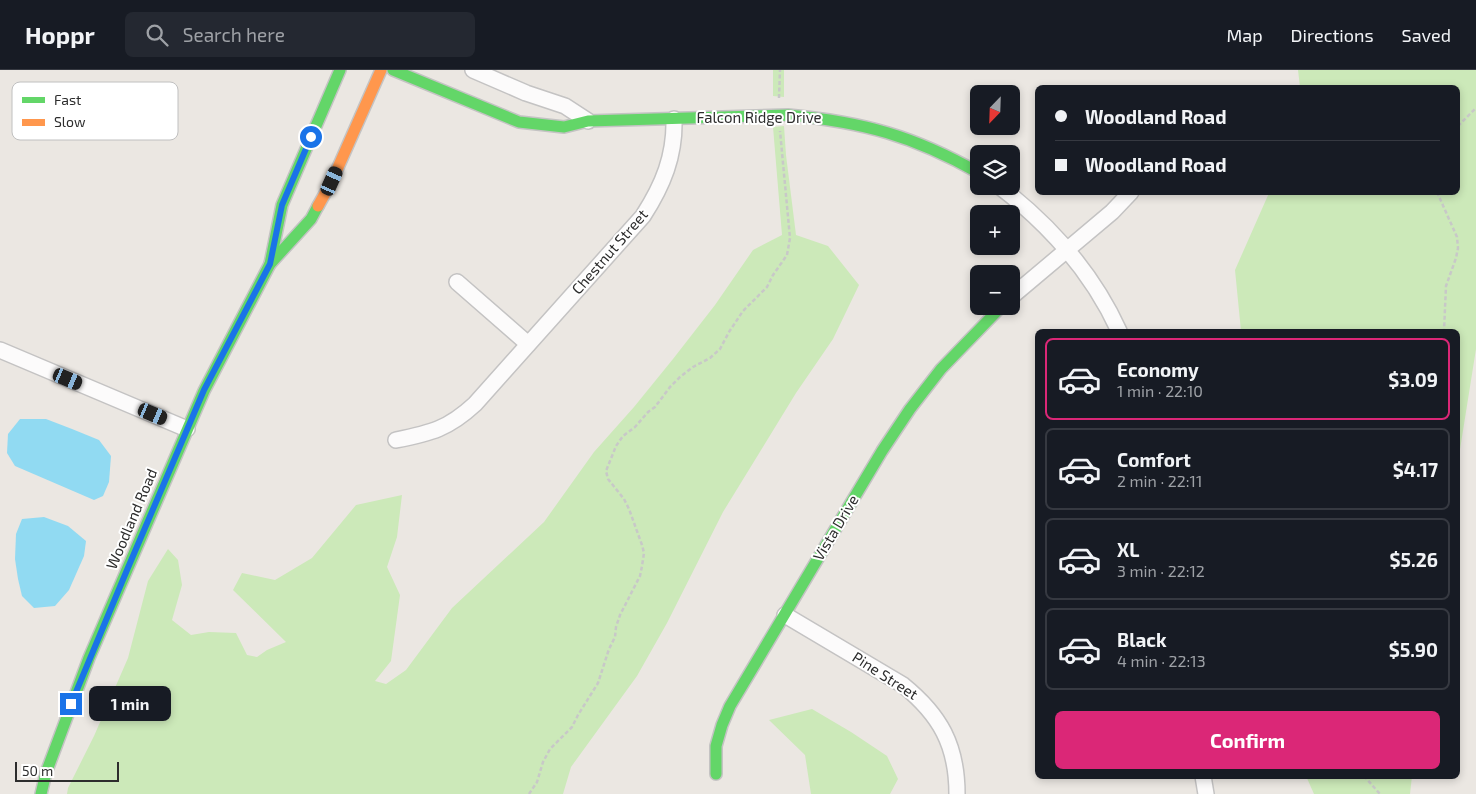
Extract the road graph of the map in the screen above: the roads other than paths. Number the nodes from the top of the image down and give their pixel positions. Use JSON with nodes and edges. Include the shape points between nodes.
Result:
{"nodes":[{"id":1,"x":340,"y":70,"type":"edge"},
{"id":2,"x":381,"y":70,"type":"edge"},
{"id":3,"x":393,"y":70,"type":"edge"},
{"id":4,"x":473,"y":70,"type":"edge"},
{"id":5,"x":674,"y":119,"type":"junction"},
{"id":6,"x":588,"y":121,"type":"junction"},
{"id":7,"x":970,"y":168,"type":"edge"},
{"id":8,"x":1010,"y":195,"type":"edge"},
{"id":9,"x":1128,"y":195,"type":"edge"},
{"id":10,"x":1067,"y":250,"type":"junction"},
{"id":11,"x":270,"y":264,"type":"junction"},
{"id":12,"x":457,"y":282,"type":"dead end"},
{"id":13,"x":1020,"y":289,"type":"edge"},
{"id":14,"x":993,"y":315,"type":"edge"},
{"id":15,"x":1117,"y":329,"type":"edge"},
{"id":16,"x":528,"y":344,"type":"junction"},
{"id":17,"x":0,"y":350,"type":"edge"},
{"id":18,"x":187,"y":429,"type":"junction"},
{"id":19,"x":396,"y":440,"type":"dead end"},
{"id":20,"x":785,"y":615,"type":"junction"},
{"id":21,"x":716,"y":774,"type":"dead end"},
{"id":22,"x":1204,"y":779,"type":"edge"},
{"id":23,"x":40,"y":794,"type":"edge"},
{"id":24,"x":958,"y":794,"type":"edge"},
{"id":25,"x":1206,"y":794,"type":"edge"}],
"edges":[{"from":1,"to":11,"type":"street","name":"Woodland Road","via":[[282,205]]},
{"from":2,"to":11,"type":"street","name":"Woodland Road","via":[[332,181],[311,219]]},
{"from":3,"to":6,"type":"street","name":"Falcon Ridge Drive","via":[[519,122],[564,127]]},
{"from":4,"to":6,"type":"street","via":[[566,106]]},
{"from":5,"to":6,"type":"street","name":"Falcon Ridge Drive"},
{"from":5,"to":7,"type":"street","name":"Falcon Ridge Drive","via":[[779,116],[853,122],[927,145]]},
{"from":5,"to":16,"type":"street","name":"Chestnut Street","via":[[672,152],[656,196],[643,216]]},
{"from":8,"to":10,"type":"street","via":[[1040,220]]},
{"from":9,"to":10,"type":"street"},
{"from":10,"to":13,"type":"street"},
{"from":10,"to":15,"type":"street","via":[[1098,292]]},
{"from":11,"to":18,"type":"street","name":"Woodland Road"},
{"from":12,"to":16,"type":"street"},
{"from":14,"to":20,"type":"street","name":"Vista Drive","via":[[941,369],[910,409]]},
{"from":16,"to":19,"type":"street","name":"Chestnut Street","via":[[462,416],[426,434]]},
{"from":17,"to":18,"type":"street"},
{"from":18,"to":23,"type":"street","name":"Woodland Road","via":[[89,658]]},
{"from":20,"to":21,"type":"street","name":"Vista Drive","via":[[730,706],[716,746]]},
{"from":20,"to":24,"type":"street","name":"Pine Street","via":[[903,685],[920,699],[946,735],[953,755]]},
{"from":22,"to":25,"type":"street"}]}
